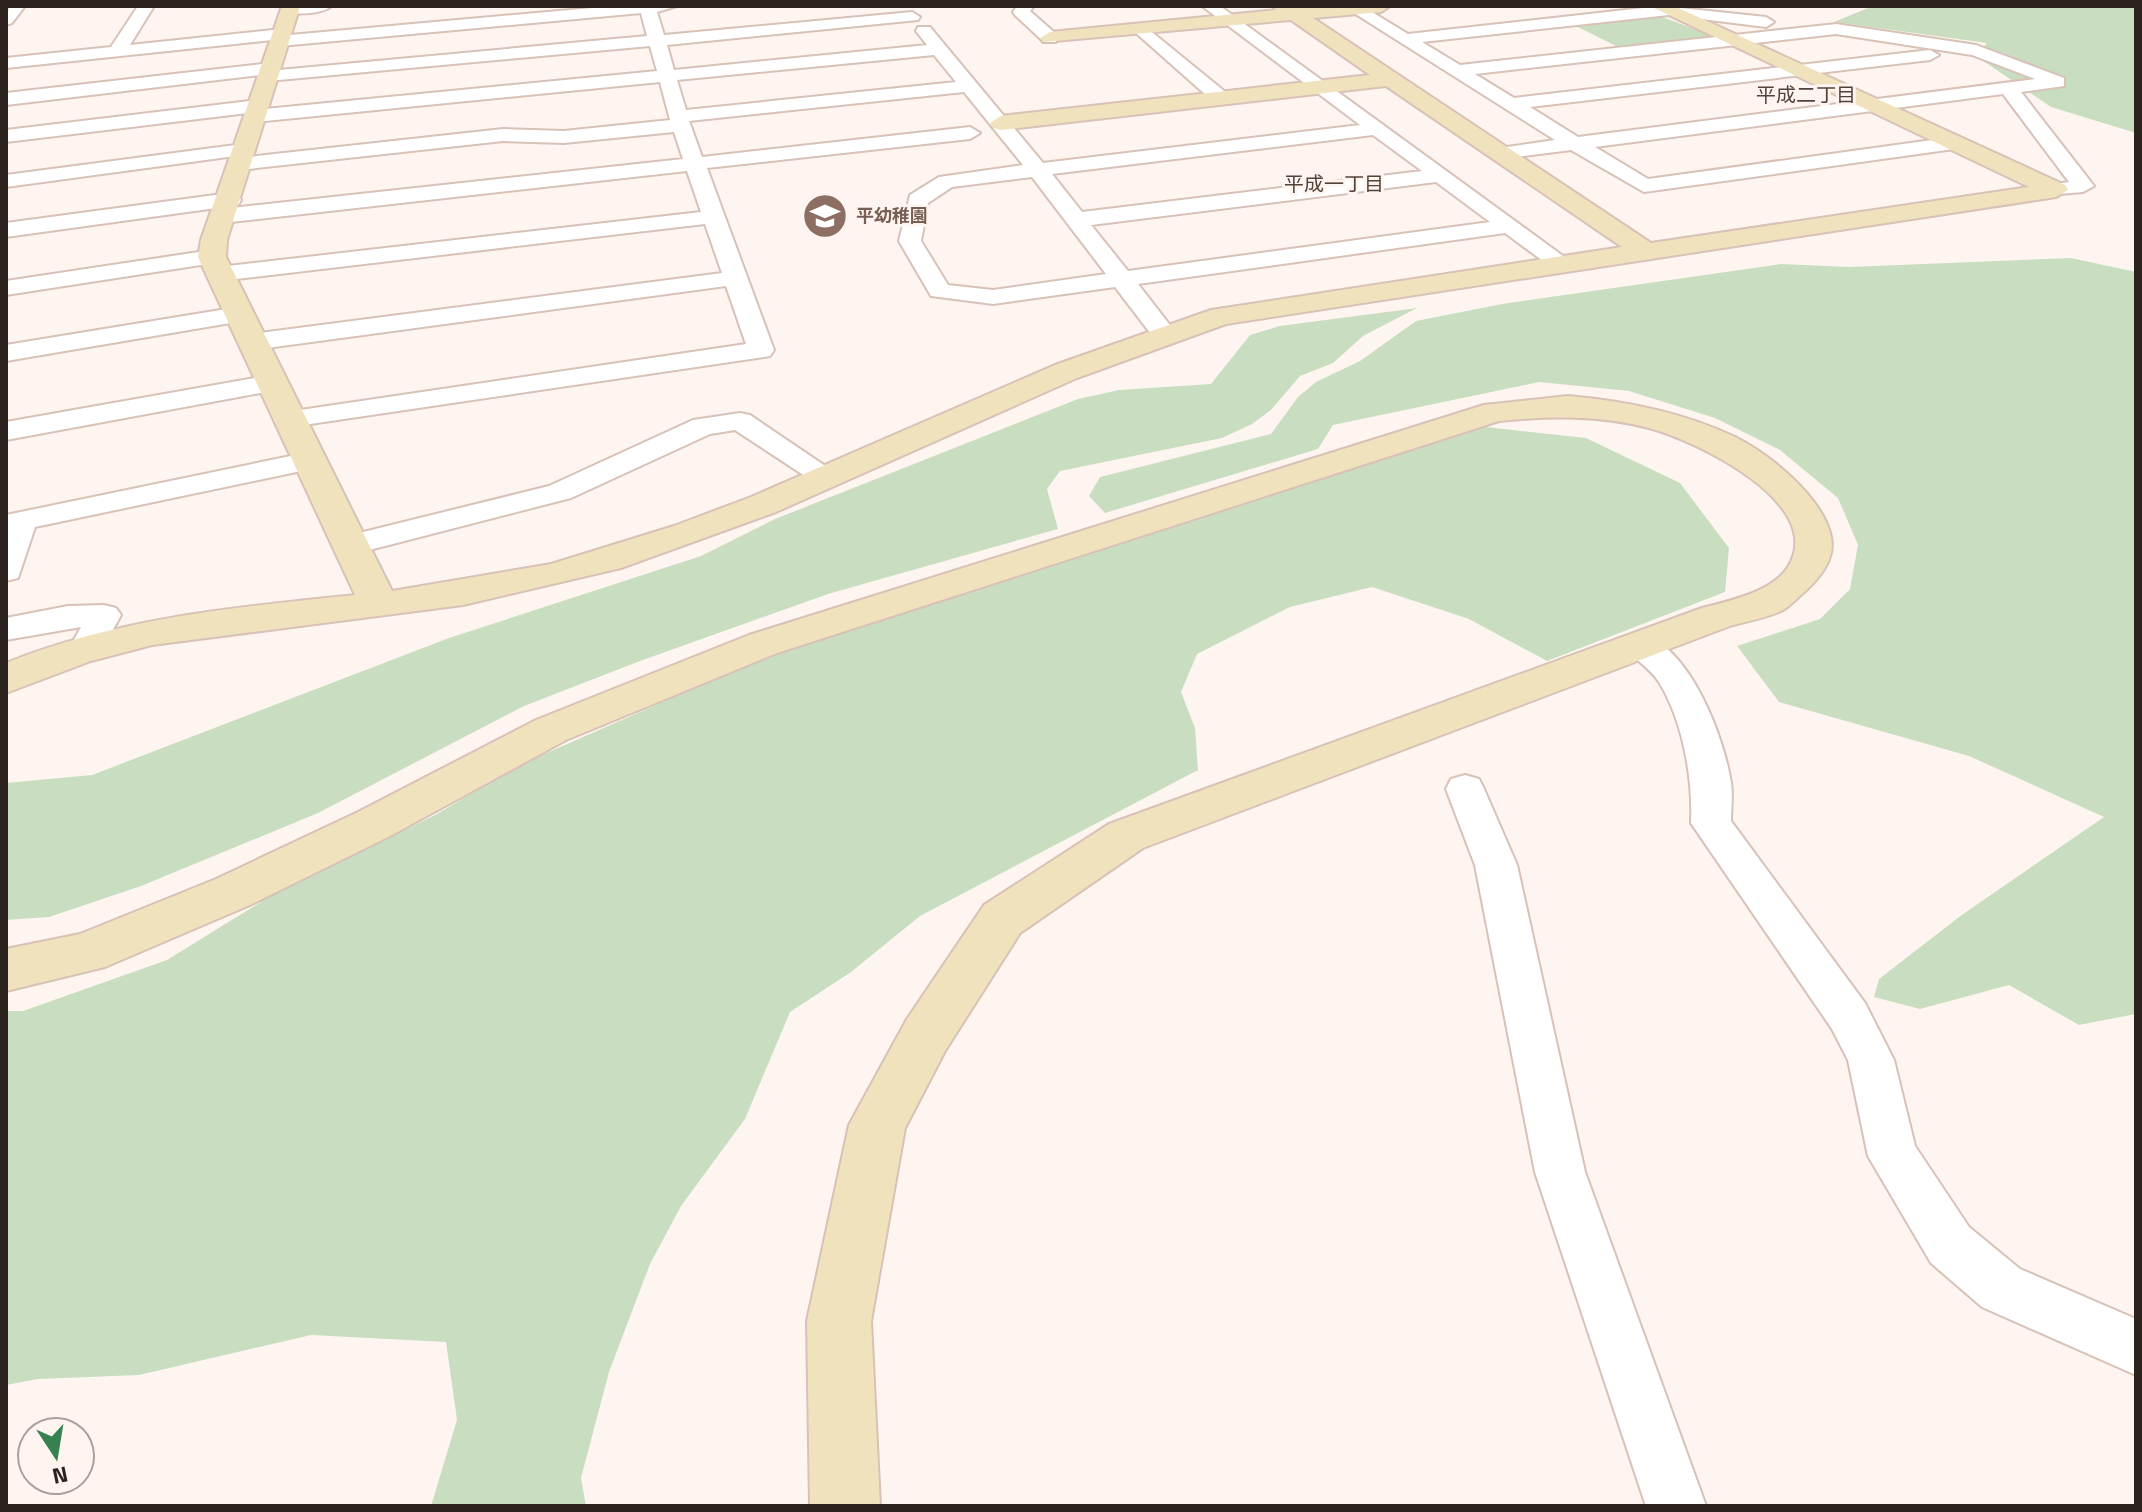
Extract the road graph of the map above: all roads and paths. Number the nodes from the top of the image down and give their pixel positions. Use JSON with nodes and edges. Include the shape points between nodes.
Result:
{"nodes":[{"id":1,"x":17,"y":6,"type":"edge"},
{"id":2,"x":146,"y":6,"type":"edge"},
{"id":3,"x":324,"y":6,"type":"edge"},
{"id":4,"x":672,"y":6,"type":"edge"},
{"id":5,"x":1210,"y":6,"type":"edge"},
{"id":6,"x":1381,"y":6,"type":"edge"},
{"id":7,"x":647,"y":7,"type":"edge"},
{"id":8,"x":1030,"y":7,"type":"edge"},
{"id":9,"x":1353,"y":7,"type":"edge"},
{"id":10,"x":1664,"y":8,"type":"edge"},
{"id":11,"x":1288,"y":10,"type":"edge"},
{"id":12,"x":908,"y":12,"type":"edge"},
{"id":13,"x":6,"y":20,"type":"edge"},
{"id":14,"x":1229,"y":21,"type":"junction"},
{"id":15,"x":1142,"y":29,"type":"junction"},
{"id":16,"x":1807,"y":32,"type":"junction"},
{"id":17,"x":1050,"y":38,"type":"joint"},
{"id":18,"x":280,"y":39,"type":"edge"},
{"id":19,"x":1404,"y":39,"type":"junction"},
{"id":20,"x":655,"y":40,"type":"junction"},
{"id":21,"x":1732,"y":40,"type":"junction"},
{"id":22,"x":939,"y":49,"type":"junction"},
{"id":23,"x":1976,"y":50,"type":"junction"},
{"id":24,"x":117,"y":51,"type":"junction"},
{"id":25,"x":6,"y":63,"type":"edge"},
{"id":26,"x":1456,"y":71,"type":"junction"},
{"id":27,"x":1799,"y":71,"type":"junction"},
{"id":28,"x":668,"y":76,"type":"junction"},
{"id":29,"x":1391,"y":79,"type":"junction"},
{"id":30,"x":970,"y":86,"type":"junction"},
{"id":31,"x":1319,"y":87,"type":"junction"},
{"id":32,"x":2008,"y":88,"type":"junction"},
{"id":33,"x":6,"y":99,"type":"edge"},
{"id":34,"x":1222,"y":99,"type":"junction"},
{"id":35,"x":1511,"y":104,"type":"junction"},
{"id":36,"x":1873,"y":105,"type":"junction"},
{"id":37,"x":256,"y":111,"type":"junction"},
{"id":38,"x":681,"y":120,"type":"junction"},
{"id":39,"x":1001,"y":123,"type":"junction"},
{"id":40,"x":1375,"y":129,"type":"junction"},
{"id":41,"x":970,"y":133,"type":"dead end"},
{"id":42,"x":6,"y":136,"type":"edge"},
{"id":43,"x":1954,"y":143,"type":"junction"},
{"id":44,"x":1575,"y":144,"type":"junction"},
{"id":45,"x":1500,"y":153,"type":"junction"},
{"id":46,"x":241,"y":157,"type":"junction"},
{"id":47,"x":697,"y":162,"type":"junction"},
{"id":48,"x":1037,"y":169,"type":"junction"},
{"id":49,"x":1439,"y":175,"type":"junction"},
{"id":50,"x":6,"y":181,"type":"edge"},
{"id":51,"x":2056,"y":190,"type":"junction"},
{"id":52,"x":226,"y":208,"type":"junction"},
{"id":53,"x":712,"y":217,"type":"junction"},
{"id":54,"x":1075,"y":220,"type":"junction"},
{"id":55,"x":1508,"y":226,"type":"junction"},
{"id":56,"x":6,"y":230,"type":"edge"},
{"id":57,"x":1646,"y":252,"type":"junction"},
{"id":58,"x":1562,"y":264,"type":"junction"},
{"id":59,"x":216,"y":266,"type":"junction"},
{"id":60,"x":735,"y":278,"type":"junction"},
{"id":61,"x":1120,"y":281,"type":"junction"},
{"id":62,"x":6,"y":288,"type":"edge"},
{"id":63,"x":239,"y":315,"type":"junction"},
{"id":64,"x":1163,"y":333,"type":"junction"},
{"id":65,"x":252,"y":342,"type":"junction"},
{"id":66,"x":6,"y":353,"type":"edge"},
{"id":67,"x":272,"y":383,"type":"junction"},
{"id":68,"x":290,"y":419,"type":"junction"},
{"id":69,"x":6,"y":431,"type":"edge"},
{"id":70,"x":310,"y":461,"type":"junction"},
{"id":71,"x":825,"y":476,"type":"junction"},
{"id":72,"x":14,"y":522,"type":"edge"},
{"id":73,"x":350,"y":545,"type":"junction"},
{"id":74,"x":6,"y":571,"type":"edge"},
{"id":75,"x":379,"y":605,"type":"junction"},
{"id":76,"x":6,"y":629,"type":"edge"},
{"id":77,"x":1641,"y":645,"type":"junction"},
{"id":78,"x":86,"y":649,"type":"junction"},
{"id":79,"x":6,"y":679,"type":"edge"},
{"id":80,"x":1465,"y":789,"type":"dead end"},
{"id":81,"x":6,"y":970,"type":"edge"},
{"id":82,"x":2136,"y":1347,"type":"edge"},
{"id":83,"x":845,"y":1506,"type":"edge"},
{"id":84,"x":1676,"y":1506,"type":"edge"}],
"edges":[{"from":1,"to":13,"type":"street"},
{"from":2,"to":24,"type":"street"},
{"from":3,"to":18,"type":"street"},
{"from":4,"to":7,"type":"street"},
{"from":5,"to":14,"type":"street"},
{"from":6,"to":9,"type":"street"},
{"from":7,"to":18,"type":"street"},
{"from":7,"to":20,"type":"street"},
{"from":8,"to":17,"type":"street","via":[[1021,12]]},
{"from":9,"to":11,"type":"street"},
{"from":9,"to":19,"type":"street"},
{"from":10,"to":16,"type":"street","via":[[1785,24]]},
{"from":10,"to":19,"type":"street"},
{"from":10,"to":21,"type":"street"},
{"from":11,"to":14,"type":"street"},
{"from":11,"to":29,"type":"street"},
{"from":12,"to":20,"type":"street"},
{"from":12,"to":22,"type":"street"},
{"from":14,"to":15,"type":"street"},
{"from":14,"to":31,"type":"street"},
{"from":15,"to":17,"type":"street"},
{"from":15,"to":34,"type":"street"},
{"from":16,"to":21,"type":"street"},
{"from":16,"to":23,"type":"street","via":[[1850,30]]},
{"from":18,"to":20,"type":"street"},
{"from":18,"to":24,"type":"street"},
{"from":18,"to":33,"type":"street"},
{"from":18,"to":37,"type":"street"},
{"from":19,"to":26,"type":"street"},
{"from":20,"to":28,"type":"street"},
{"from":21,"to":26,"type":"street"},
{"from":21,"to":27,"type":"street"},
{"from":22,"to":28,"type":"street"},
{"from":22,"to":30,"type":"street"},
{"from":23,"to":27,"type":"street"},
{"from":23,"to":32,"type":"street","via":[[2058,82]]},
{"from":24,"to":25,"type":"street"},
{"from":26,"to":35,"type":"street"},
{"from":27,"to":35,"type":"street"},
{"from":27,"to":36,"type":"street"},
{"from":28,"to":37,"type":"street"},
{"from":28,"to":38,"type":"street"},
{"from":29,"to":31,"type":"street"},
{"from":29,"to":45,"type":"street"},
{"from":30,"to":38,"type":"street"},
{"from":30,"to":39,"type":"street"},
{"from":31,"to":34,"type":"street"},
{"from":31,"to":40,"type":"street"},
{"from":32,"to":36,"type":"street"},
{"from":32,"to":51,"type":"street","via":[[2083,186]]},
{"from":34,"to":39,"type":"street"},
{"from":35,"to":44,"type":"street"},
{"from":36,"to":43,"type":"street"},
{"from":36,"to":44,"type":"street"},
{"from":37,"to":42,"type":"street"},
{"from":37,"to":46,"type":"street"},
{"from":38,"to":46,"type":"street","via":[[564,137],[503,135]]},
{"from":38,"to":47,"type":"street"},
{"from":39,"to":48,"type":"street"},
{"from":40,"to":48,"type":"street"},
{"from":40,"to":49,"type":"street"},
{"from":41,"to":47,"type":"street"},
{"from":43,"to":44,"type":"street","via":[[1644,186]]},
{"from":43,"to":51,"type":"street"},
{"from":44,"to":45,"type":"street"},
{"from":45,"to":57,"type":"street"},
{"from":46,"to":50,"type":"street"},
{"from":46,"to":52,"type":"street"},
{"from":47,"to":52,"type":"street"},
{"from":47,"to":53,"type":"street"},
{"from":48,"to":54,"type":"street"},
{"from":48,"to":61,"type":"street","via":[[946,181],[918,200],[910,241],[940,291],[993,297]]},
{"from":49,"to":54,"type":"street"},
{"from":49,"to":55,"type":"street"},
{"from":51,"to":57,"type":"street"},
{"from":52,"to":56,"type":"street"},
{"from":52,"to":59,"type":"street"},
{"from":53,"to":59,"type":"street"},
{"from":53,"to":60,"type":"street"},
{"from":54,"to":61,"type":"street"},
{"from":55,"to":58,"type":"street"},
{"from":55,"to":61,"type":"street"},
{"from":57,"to":58,"type":"street"},
{"from":58,"to":64,"type":"street","via":[[1265,308]]},
{"from":59,"to":62,"type":"street"},
{"from":59,"to":63,"type":"street"},
{"from":60,"to":65,"type":"street"},
{"from":60,"to":68,"type":"street","via":[[761,350]]},
{"from":61,"to":64,"type":"street"},
{"from":63,"to":65,"type":"street"},
{"from":63,"to":66,"type":"street"},
{"from":64,"to":71,"type":"street"},
{"from":65,"to":67,"type":"street"},
{"from":67,"to":68,"type":"street"},
{"from":67,"to":69,"type":"street"},
{"from":68,"to":70,"type":"street"},
{"from":70,"to":72,"type":"street"},
{"from":70,"to":73,"type":"street"},
{"from":71,"to":73,"type":"street","via":[[740,421],[703,426],[560,492]]},
{"from":71,"to":75,"type":"street","via":[[754,510],[605,561]]},
{"from":72,"to":74,"type":"street"},
{"from":73,"to":75,"type":"street"},
{"from":75,"to":78,"type":"street","via":[[217,624]]},
{"from":76,"to":78,"type":"street","via":[[104,615]]},
{"from":77,"to":81,"type":"street","via":[[1770,601],[1806,571],[1813,538],[1795,504],[1764,471],[1714,439],[1637,415],[1567,406],[1495,412],[763,644],[551,730],[233,892],[87,953]]},
{"from":77,"to":82,"type":"street","via":[[1674,676],[1699,736],[1712,784],[1711,823],[1833,990],[1871,1060],[1893,1156],[1950,1245],[2001,1288]]},
{"from":77,"to":83,"type":"street","via":[[1126,836],[1002,919],[926,1035],[877,1125],[839,1321]]},
{"from":78,"to":79,"type":"street"},
{"from":80,"to":84,"type":"street","via":[[1496,865],[1560,1172]]}]}
